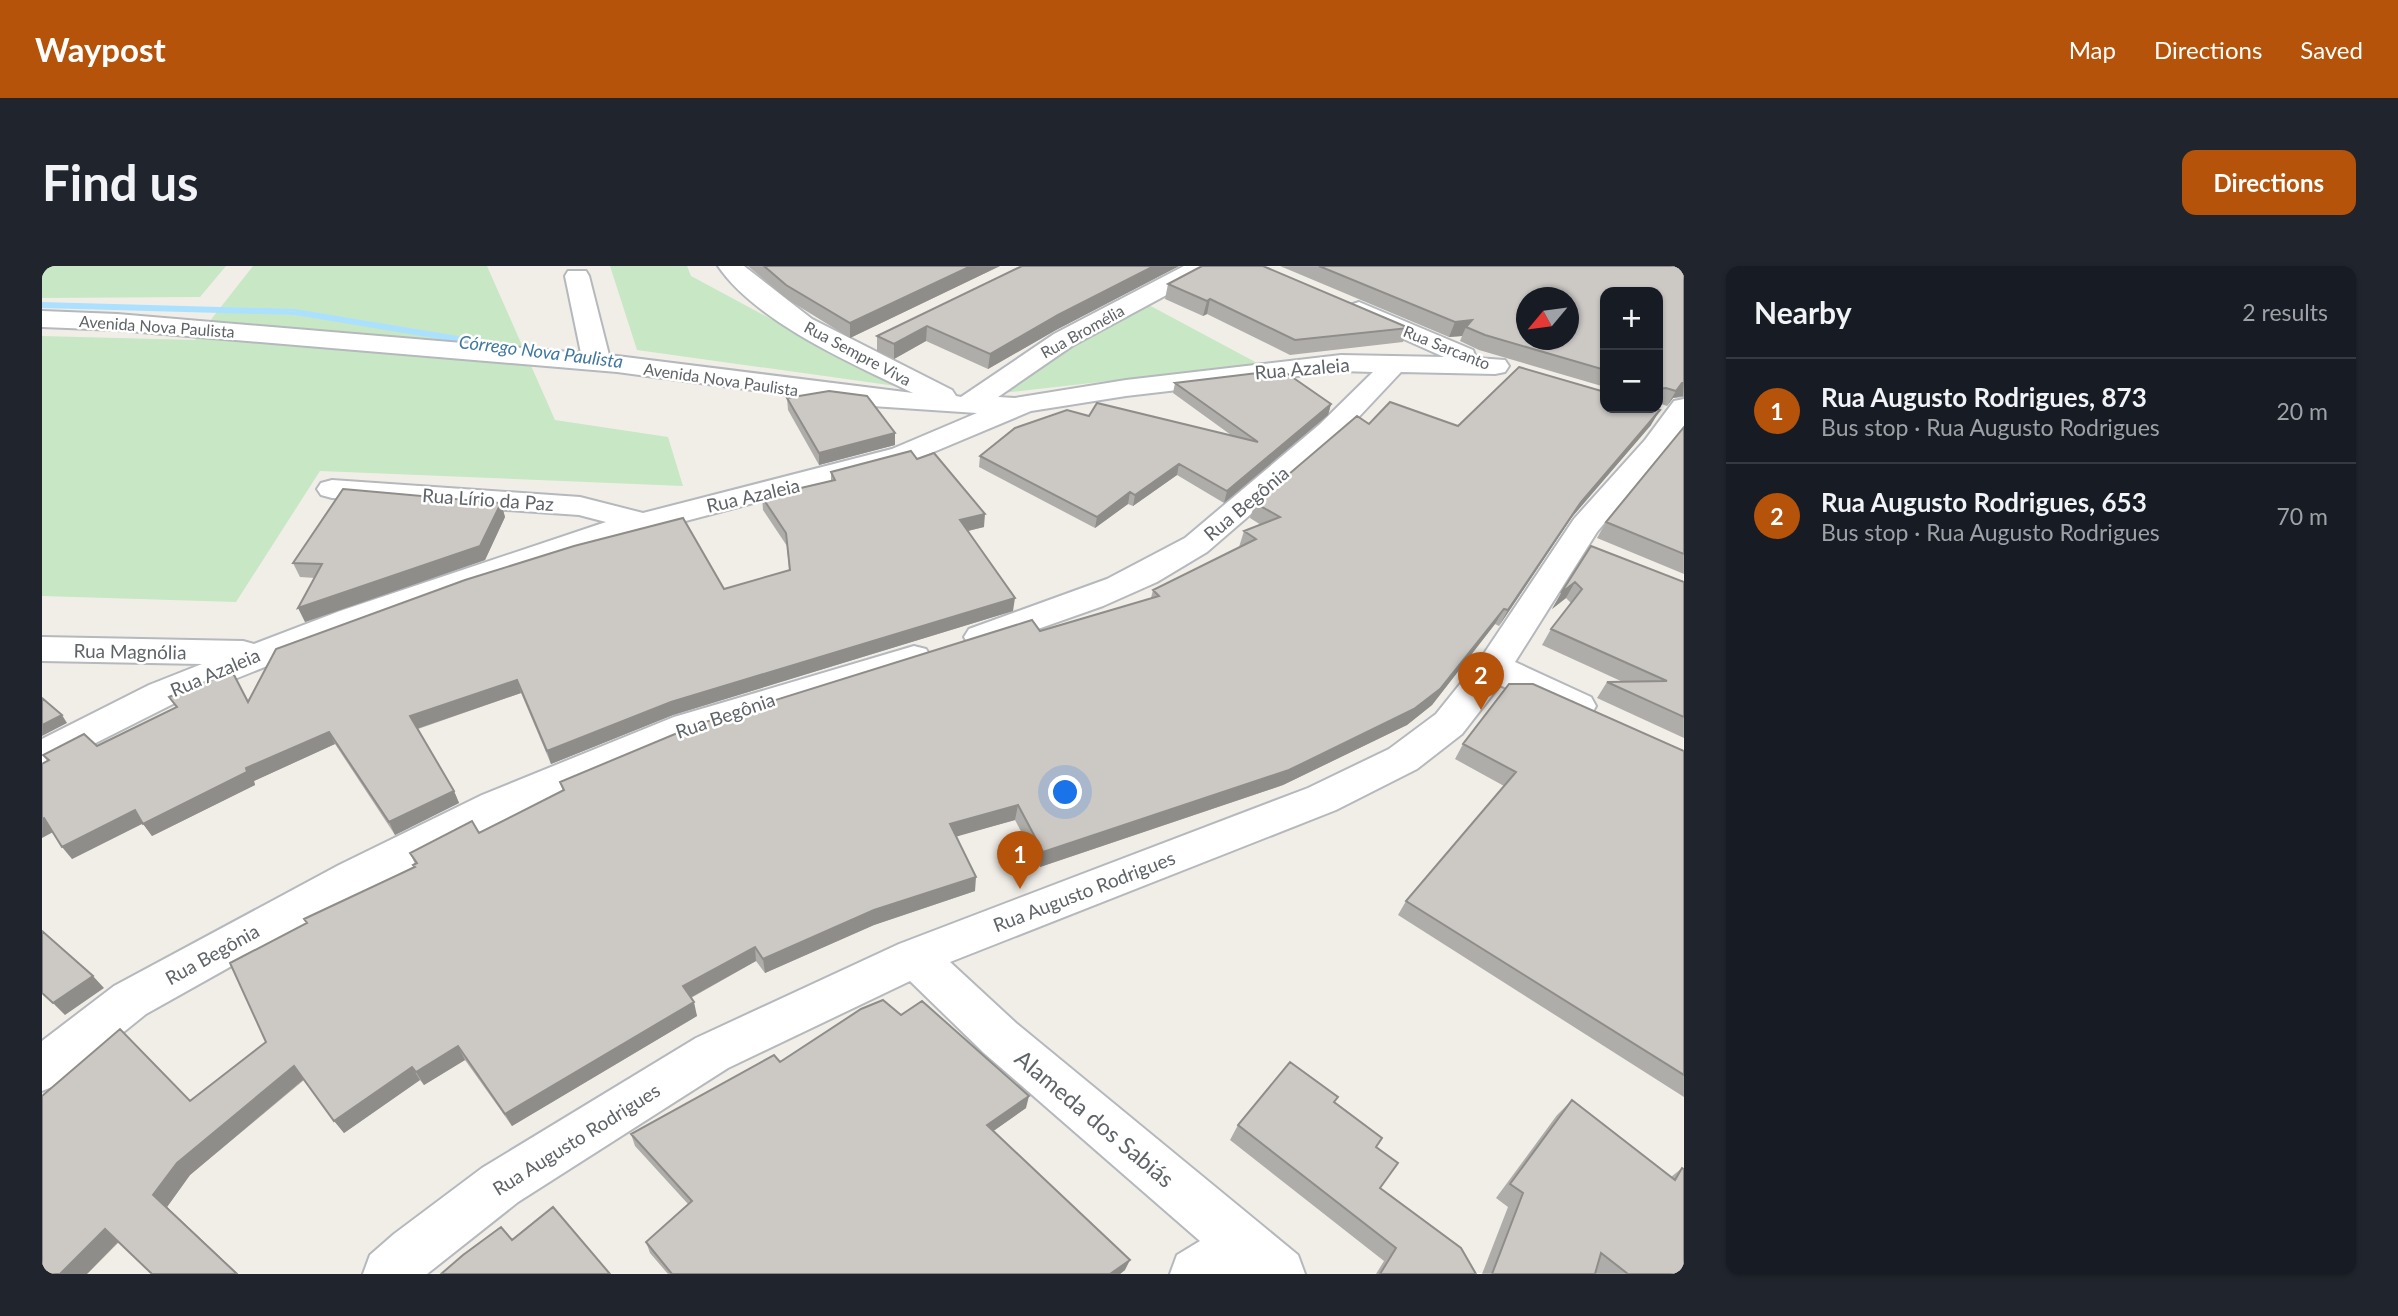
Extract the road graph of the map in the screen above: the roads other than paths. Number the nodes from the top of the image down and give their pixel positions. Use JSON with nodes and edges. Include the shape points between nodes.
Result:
{"nodes":[{"id":1,"x":730,"y":266,"type":"edge"},
{"id":2,"x":1202,"y":266,"type":"edge"},
{"id":3,"x":577,"y":276,"type":"dead end"},
{"id":4,"x":1336,"y":300,"type":"edge"},
{"id":5,"x":42,"y":319,"type":"edge"},
{"id":6,"x":875,"y":339,"type":"dead end"},
{"id":7,"x":850,"y":351,"type":"junction"},
{"id":8,"x":1395,"y":362,"type":"junction"},
{"id":9,"x":597,"y":363,"type":"junction"},
{"id":10,"x":1508,"y":370,"type":"joint"},
{"id":11,"x":1024,"y":404,"type":"junction"},
{"id":12,"x":963,"y":405,"type":"junction"},
{"id":13,"x":1669,"y":428,"type":"edge"},
{"id":14,"x":332,"y":489,"type":"dead end"},
{"id":15,"x":643,"y":522,"type":"junction"},
{"id":16,"x":42,"y":649,"type":"edge"},
{"id":17,"x":259,"y":653,"type":"junction"},
{"id":18,"x":1494,"y":667,"type":"junction"},
{"id":19,"x":1603,"y":718,"type":"edge"},
{"id":20,"x":42,"y":756,"type":"edge"},
{"id":21,"x":914,"y":957,"type":"junction"},
{"id":22,"x":42,"y":1069,"type":"edge"},
{"id":23,"x":1261,"y":1259,"type":"edge"},
{"id":24,"x":389,"y":1274,"type":"edge"},
{"id":25,"x":1196,"y":1274,"type":"edge"}],
"edges":[{"from":1,"to":7,"type":"street","name":"Rua Sempre Viva","via":[[772,303]]},
{"from":2,"to":12,"type":"street","name":"Rua Bromélia","via":[[1063,340]]},
{"from":3,"to":9,"type":"street"},
{"from":4,"to":10,"type":"street","name":"Rua Sarcanto","via":[[1469,358]]},
{"from":5,"to":9,"type":"street","name":"Avenida Nova Paulista"},
{"from":6,"to":7,"type":"street"},
{"from":7,"to":12,"type":"street","name":"Rua Sempre Viva"},
{"from":8,"to":10,"type":"street","name":"Rua Azaleia"},
{"from":8,"to":11,"type":"street","name":"Rua Azaleia","via":[[1272,370]]},
{"from":8,"to":22,"type":"street","name":"Rua Begônia","via":[[1354,409],[1248,501],[1197,544],[1144,574],[1064,610],[687,727],[496,806],[343,883],[130,1000]]},
{"from":9,"to":12,"type":"street","name":"Avenida Nova Paulista","via":[[823,393]]},
{"from":11,"to":12,"type":"street","name":"Avenida Nova Paulista"},
{"from":11,"to":15,"type":"street","name":"Rua Azaleia","via":[[902,456]]},
{"from":13,"to":18,"type":"street","name":"Rua Augusto Rodrigues","via":[[1585,526],[1586,548]]},
{"from":14,"to":15,"type":"street","name":"Rua Lírio da Paz","via":[[580,506]]},
{"from":15,"to":17,"type":"street","name":"Rua Azaleia","via":[[523,559]]},
{"from":16,"to":17,"type":"street","name":"Rua Magnólia"},
{"from":17,"to":20,"type":"street","name":"Rua Azaleia","via":[[162,694]]},
{"from":18,"to":19,"type":"street"},
{"from":18,"to":21,"type":"street","name":"Rua Augusto Rodrigues","via":[[1449,724],[1392,764],[1322,799]]},
{"from":21,"to":23,"type":"street","name":"Alameda dos Sabiás","via":[[1000,1038]]},
{"from":21,"to":24,"type":"street","name":"Rua Augusto Rodrigues","via":[[712,1054],[500,1185]]},
{"from":23,"to":25,"type":"street"}]}
